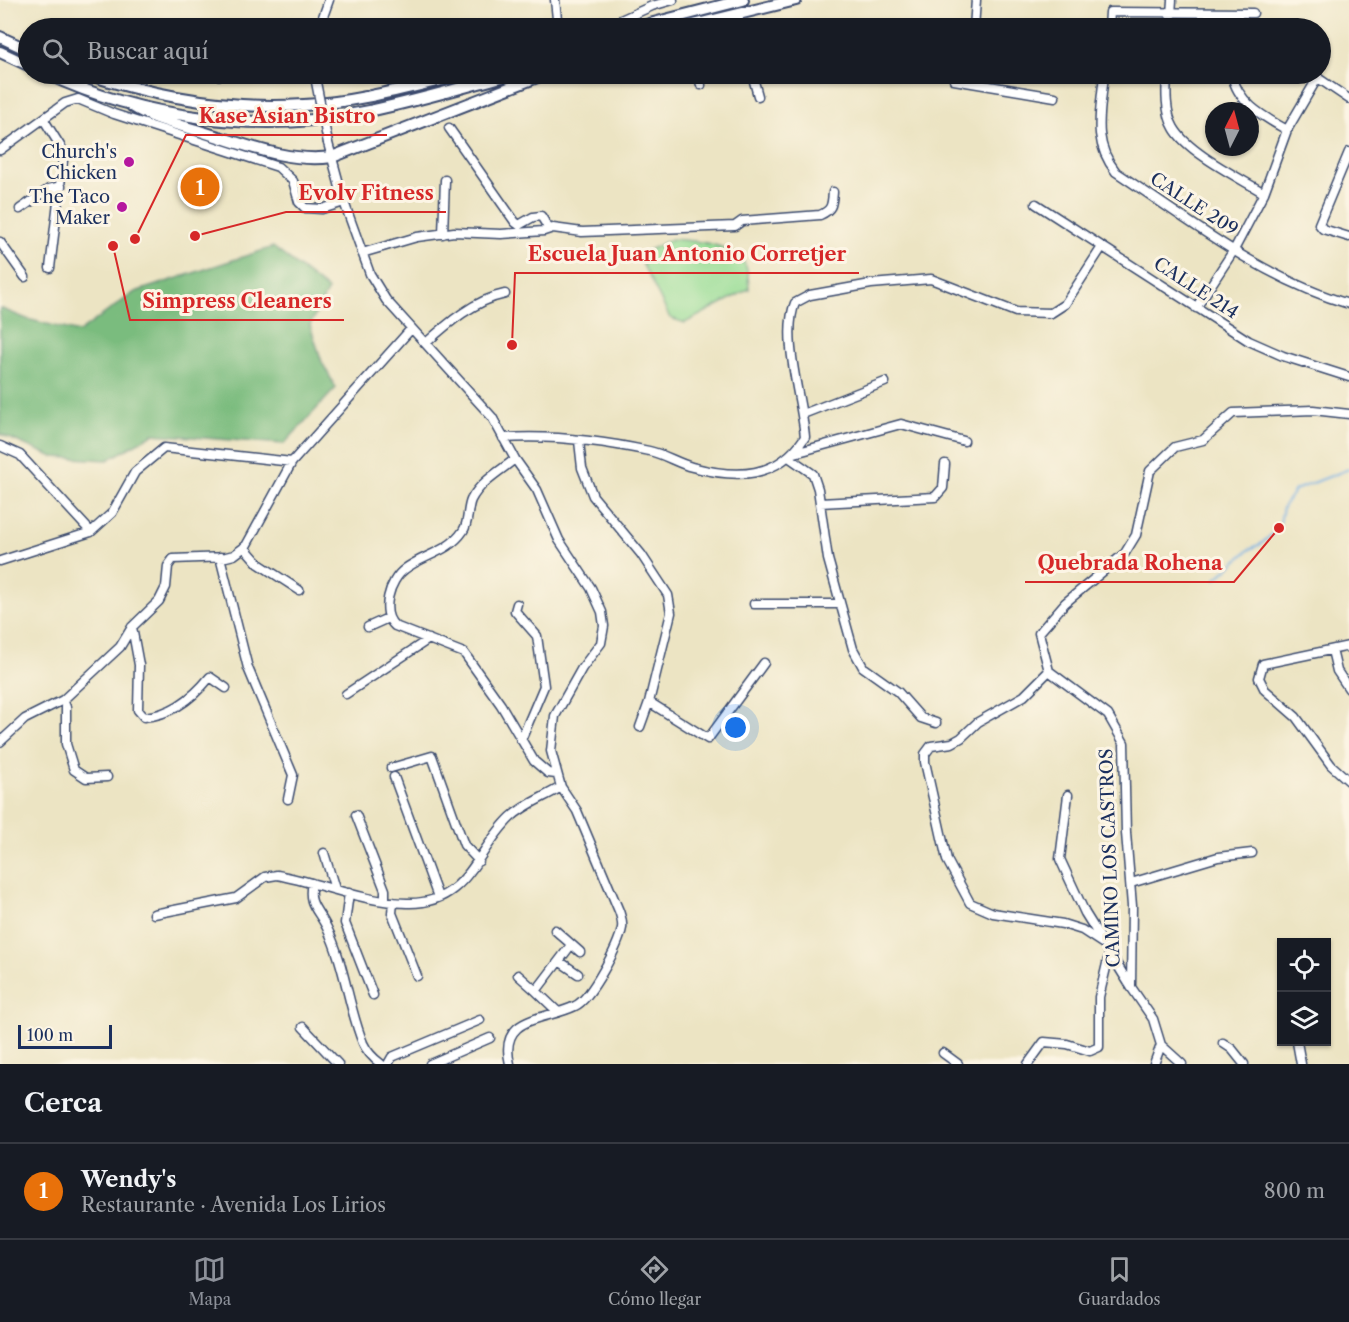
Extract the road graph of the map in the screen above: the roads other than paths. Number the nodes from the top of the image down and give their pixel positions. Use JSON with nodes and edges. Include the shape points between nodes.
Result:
{"nodes":[{"id":1,"x":329,"y":0,"type":"edge"},
{"id":2,"x":555,"y":0,"type":"edge"},
{"id":3,"x":673,"y":0,"type":"edge"},
{"id":4,"x":743,"y":0,"type":"edge"},
{"id":5,"x":796,"y":0,"type":"edge"},
{"id":6,"x":976,"y":0,"type":"edge"},
{"id":7,"x":1172,"y":0,"type":"edge"},
{"id":8,"x":1171,"y":13,"type":"junction"},
{"id":9,"x":1253,"y":13,"type":"dead end"},
{"id":10,"x":737,"y":14,"type":"junction"},
{"id":11,"x":1237,"y":14,"type":"junction"},
{"id":12,"x":323,"y":18,"type":"edge"},
{"id":13,"x":557,"y":18,"type":"edge"},
{"id":14,"x":628,"y":18,"type":"edge"},
{"id":15,"x":673,"y":18,"type":"edge"},
{"id":16,"x":722,"y":18,"type":"edge"},
{"id":17,"x":738,"y":18,"type":"edge"},
{"id":18,"x":975,"y":18,"type":"edge"},
{"id":19,"x":1110,"y":18,"type":"edge"},
{"id":20,"x":1171,"y":18,"type":"edge"},
{"id":21,"x":1236,"y":18,"type":"edge"},
{"id":22,"x":0,"y":37,"type":"edge"},
{"id":23,"x":18,"y":45,"type":"edge"},
{"id":24,"x":0,"y":52,"type":"edge"},
{"id":25,"x":18,"y":60,"type":"edge"},
{"id":26,"x":76,"y":84,"type":"edge"},
{"id":27,"x":117,"y":84,"type":"edge"},
{"id":28,"x":317,"y":84,"type":"edge"},
{"id":29,"x":422,"y":84,"type":"edge"},
{"id":30,"x":474,"y":84,"type":"edge"},
{"id":31,"x":520,"y":84,"type":"edge"},
{"id":32,"x":755,"y":84,"type":"edge"},
{"id":33,"x":998,"y":84,"type":"edge"},
{"id":34,"x":1103,"y":84,"type":"edge"},
{"id":35,"x":1167,"y":84,"type":"edge"},
{"id":36,"x":1235,"y":84,"type":"edge"},
{"id":37,"x":1310,"y":84,"type":"edge"},
{"id":38,"x":1328,"y":84,"type":"edge"},
{"id":39,"x":758,"y":96,"type":"dead end"},
{"id":40,"x":1055,"y":97,"type":"dead end"},
{"id":41,"x":1349,"y":99,"type":"edge"},
{"id":42,"x":124,"y":101,"type":"junction"},
{"id":43,"x":44,"y":120,"type":"junction"},
{"id":44,"x":448,"y":128,"type":"dead end"},
{"id":45,"x":1287,"y":130,"type":"junction"},
{"id":46,"x":0,"y":150,"type":"edge"},
{"id":47,"x":1349,"y":152,"type":"edge"},
{"id":48,"x":332,"y":158,"type":"junction"},
{"id":49,"x":1345,"y":166,"type":"edge"},
{"id":50,"x":445,"y":180,"type":"dead end"},
{"id":51,"x":61,"y":186,"type":"junction"},
{"id":52,"x":832,"y":192,"type":"dead end"},
{"id":53,"x":1264,"y":194,"type":"junction"},
{"id":54,"x":344,"y":202,"type":"junction"},
{"id":55,"x":1036,"y":204,"type":"dead end"},
{"id":56,"x":20,"y":209,"type":"dead end"},
{"id":57,"x":549,"y":229,"type":"junction"},
{"id":58,"x":443,"y":234,"type":"junction"},
{"id":59,"x":1349,"y":237,"type":"edge"},
{"id":60,"x":0,"y":242,"type":"edge"},
{"id":61,"x":1102,"y":247,"type":"junction"},
{"id":62,"x":1234,"y":250,"type":"junction"},
{"id":63,"x":362,"y":252,"type":"junction"},
{"id":64,"x":50,"y":268,"type":"dead end"},
{"id":65,"x":25,"y":278,"type":"dead end"},
{"id":66,"x":505,"y":294,"type":"dead end"},
{"id":67,"x":1349,"y":304,"type":"edge"},
{"id":68,"x":1196,"y":308,"type":"junction"},
{"id":69,"x":411,"y":329,"type":"junction"},
{"id":70,"x":426,"y":344,"type":"junction"},
{"id":71,"x":1349,"y":377,"type":"edge"},
{"id":72,"x":885,"y":382,"type":"dead end"},
{"id":73,"x":803,"y":414,"type":"junction"},
{"id":74,"x":1349,"y":414,"type":"edge"},
{"id":75,"x":503,"y":438,"type":"junction"},
{"id":76,"x":579,"y":441,"type":"junction"},
{"id":77,"x":964,"y":441,"type":"dead end"},
{"id":78,"x":0,"y":446,"type":"edge"},
{"id":79,"x":792,"y":455,"type":"junction"},
{"id":80,"x":515,"y":459,"type":"junction"},
{"id":81,"x":292,"y":462,"type":"junction"},
{"id":82,"x":945,"y":464,"type":"dead end"},
{"id":83,"x":820,"y":502,"type":"junction"},
{"id":84,"x":91,"y":532,"type":"junction"},
{"id":85,"x":244,"y":547,"type":"junction"},
{"id":86,"x":220,"y":557,"type":"junction"},
{"id":87,"x":0,"y":561,"type":"edge"},
{"id":88,"x":299,"y":590,"type":"dead end"},
{"id":89,"x":517,"y":604,"type":"dead end"},
{"id":90,"x":754,"y":604,"type":"dead end"},
{"id":91,"x":840,"y":604,"type":"junction"},
{"id":92,"x":388,"y":618,"type":"junction"},
{"id":93,"x":132,"y":627,"type":"junction"},
{"id":94,"x":368,"y":627,"type":"dead end"},
{"id":95,"x":429,"y":639,"type":"junction"},
{"id":96,"x":1349,"y":646,"type":"edge"},
{"id":97,"x":1332,"y":650,"type":"junction"},
{"id":98,"x":764,"y":663,"type":"dead end"},
{"id":99,"x":1049,"y":671,"type":"junction"},
{"id":100,"x":226,"y":688,"type":"dead end"},
{"id":101,"x":1349,"y":689,"type":"edge"},
{"id":102,"x":346,"y":694,"type":"dead end"},
{"id":103,"x":63,"y":700,"type":"junction"},
{"id":104,"x":649,"y":702,"type":"junction"},
{"id":105,"x":936,"y":723,"type":"dead end"},
{"id":106,"x":640,"y":727,"type":"dead end"},
{"id":107,"x":521,"y":740,"type":"junction"},
{"id":108,"x":1,"y":741,"type":"edge"},
{"id":109,"x":556,"y":774,"type":"junction"},
{"id":110,"x":107,"y":777,"type":"dead end"},
{"id":111,"x":1349,"y":781,"type":"edge"},
{"id":112,"x":561,"y":787,"type":"junction"},
{"id":113,"x":1068,"y":795,"type":"dead end"},
{"id":114,"x":288,"y":800,"type":"dead end"},
{"id":115,"x":357,"y":815,"type":"dead end"},
{"id":116,"x":324,"y":853,"type":"dead end"},
{"id":117,"x":1252,"y":853,"type":"dead end"},
{"id":118,"x":479,"y":861,"type":"junction"},
{"id":119,"x":312,"y":883,"type":"junction"},
{"id":120,"x":1131,"y":883,"type":"junction"},
{"id":121,"x":335,"y":889,"type":"junction"},
{"id":122,"x":349,"y":893,"type":"junction"},
{"id":123,"x":438,"y":897,"type":"junction"},
{"id":124,"x":389,"y":901,"type":"junction"},
{"id":125,"x":154,"y":914,"type":"dead end"},
{"id":126,"x":555,"y":930,"type":"dead end"},
{"id":127,"x":571,"y":945,"type":"junction"},
{"id":128,"x":1109,"y":949,"type":"junction"},
{"id":129,"x":580,"y":952,"type":"dead end"},
{"id":130,"x":559,"y":961,"type":"junction"},
{"id":131,"x":578,"y":974,"type":"dead end"},
{"id":132,"x":518,"y":975,"type":"dead end"},
{"id":133,"x":417,"y":976,"type":"dead end"},
{"id":134,"x":1131,"y":987,"type":"junction"},
{"id":135,"x":536,"y":991,"type":"junction"},
{"id":136,"x":374,"y":995,"type":"dead end"},
{"id":137,"x":557,"y":1011,"type":"junction"},
{"id":138,"x":480,"y":1020,"type":"dead end"},
{"id":139,"x":303,"y":1027,"type":"dead end"},
{"id":140,"x":490,"y":1038,"type":"dead end"},
{"id":141,"x":1223,"y":1043,"type":"dead end"},
{"id":142,"x":1161,"y":1046,"type":"junction"},
{"id":143,"x":1298,"y":1046,"type":"edge"},
{"id":144,"x":943,"y":1053,"type":"dead end"},
{"id":145,"x":338,"y":1064,"type":"edge"},
{"id":146,"x":381,"y":1064,"type":"edge"},
{"id":147,"x":388,"y":1064,"type":"edge"},
{"id":148,"x":430,"y":1064,"type":"edge"},
{"id":149,"x":510,"y":1064,"type":"edge"},
{"id":150,"x":958,"y":1064,"type":"edge"},
{"id":151,"x":1028,"y":1064,"type":"edge"},
{"id":152,"x":1154,"y":1064,"type":"edge"},
{"id":153,"x":1182,"y":1064,"type":"edge"},
{"id":154,"x":1244,"y":1064,"type":"edge"},
{"id":155,"x":1301,"y":1064,"type":"edge"}],
"edges":[{"from":1,"to":12,"type":"street"},
{"from":2,"to":13,"type":"street"},
{"from":3,"to":14,"type":"street"},
{"from":4,"to":15,"type":"main road"},
{"from":5,"to":10,"type":"main road"},
{"from":6,"to":18,"type":"street"},
{"from":7,"to":8,"type":"street"},
{"from":8,"to":11,"type":"street"},
{"from":8,"to":19,"type":"street","via":[[1110,12]]},
{"from":8,"to":20,"type":"street"},
{"from":9,"to":11,"type":"street"},
{"from":10,"to":16,"type":"main road"},
{"from":10,"to":17,"type":"street"},
{"from":11,"to":21,"type":"street"},
{"from":22,"to":23,"type":"main road"},
{"from":24,"to":25,"type":"main road"},
{"from":26,"to":42,"type":"main road"},
{"from":27,"to":29,"type":"main road","via":[[167,96],[270,106],[355,99]]},
{"from":28,"to":48,"type":"street","bridge":true},
{"from":30,"to":42,"type":"main road","via":[[358,114],[308,119],[226,119]]},
{"from":31,"to":48,"type":"main road"},
{"from":32,"to":39,"type":"street"},
{"from":33,"to":40,"type":"street"},
{"from":34,"to":62,"type":"street","name":"CALLE 209","via":[[1100,144],[1116,172]]},
{"from":35,"to":53,"type":"street","via":[[1173,128],[1191,147]]},
{"from":36,"to":45,"type":"street","via":[[1253,111]]},
{"from":37,"to":45,"type":"street"},
{"from":38,"to":41,"type":"street"},
{"from":42,"to":48,"type":"main road","via":[[152,117],[283,156]]},
{"from":43,"to":46,"type":"street"},
{"from":43,"to":51,"type":"street","via":[[64,152]]},
{"from":43,"to":54,"type":"street","via":[[70,99],[78,99],[278,167],[292,181],[305,208],[322,209]]},
{"from":44,"to":57,"type":"street","via":[[515,222],[519,225],[541,216]]},
{"from":45,"to":53,"type":"street"},
{"from":47,"to":49,"type":"street"},
{"from":48,"to":54,"type":"street"},
{"from":49,"to":59,"type":"street","via":[[1320,224],[1323,229]]},
{"from":50,"to":58,"type":"street"},
{"from":51,"to":56,"type":"street"},
{"from":51,"to":64,"type":"street"},
{"from":52,"to":57,"type":"street","via":[[829,212],[820,215],[742,221],[735,226],[582,232]]},
{"from":53,"to":62,"type":"street"},
{"from":54,"to":63,"type":"street"},
{"from":55,"to":61,"type":"street","name":"CALLE 214"},
{"from":57,"to":58,"type":"street"},
{"from":58,"to":63,"type":"street"},
{"from":60,"to":65,"type":"street"},
{"from":61,"to":68,"type":"street","name":"CALLE 214"},
{"from":61,"to":73,"type":"street","via":[[1065,304],[1051,313],[1016,312],[931,279],[871,284],[810,295],[795,303],[790,314]]},
{"from":62,"to":67,"type":"street","name":"CALLE 209","via":[[1271,274]]},
{"from":62,"to":68,"type":"street"},
{"from":63,"to":69,"type":"street","via":[[386,300]]},
{"from":66,"to":70,"type":"street","via":[[489,298],[451,322]]},
{"from":68,"to":71,"type":"street","name":"CALLE 214","via":[[1249,341]]},
{"from":69,"to":70,"type":"street"},
{"from":69,"to":81,"type":"street"},
{"from":70,"to":75,"type":"street","via":[[492,417]]},
{"from":72,"to":73,"type":"street"},
{"from":73,"to":79,"type":"street","via":[[805,437]]},
{"from":74,"to":99,"type":"street","via":[[1312,410],[1233,413],[1203,440],[1175,447],[1150,471],[1136,535],[1125,553],[1065,603],[1039,633]]},
{"from":75,"to":76,"type":"street","via":[[529,436]]},
{"from":75,"to":80,"type":"street"},
{"from":76,"to":79,"type":"street","via":[[650,451],[722,473],[764,472]]},
{"from":76,"to":104,"type":"street","via":[[582,468],[593,496],[641,554],[668,595],[671,614]]},
{"from":77,"to":79,"type":"street","via":[[901,424]]},
{"from":78,"to":84,"type":"street","via":[[20,455]]},
{"from":79,"to":83,"type":"street","via":[[813,474]]},
{"from":80,"to":92,"type":"street","via":[[483,484],[471,501],[464,531],[441,552],[403,569],[391,590]]},
{"from":80,"to":109,"type":"street","via":[[537,490],[559,540],[603,612],[601,643],[555,716],[551,751]]},
{"from":81,"to":84,"type":"street","via":[[164,448],[135,472],[112,513]]},
{"from":81,"to":85,"type":"street"},
{"from":82,"to":83,"type":"street","via":[[943,488],[935,497]]},
{"from":83,"to":91,"type":"street","via":[[828,559]]},
{"from":84,"to":87,"type":"street"},
{"from":85,"to":86,"type":"street","via":[[234,555]]},
{"from":85,"to":88,"type":"street","via":[[260,564]]},
{"from":86,"to":93,"type":"street","via":[[173,560],[159,601]]},
{"from":86,"to":114,"type":"street","via":[[248,668],[293,775]]},
{"from":89,"to":107,"type":"street","via":[[515,611],[536,633],[540,643],[544,686]]},
{"from":90,"to":91,"type":"street"},
{"from":91,"to":105,"type":"street","via":[[862,666],[898,692],[921,718]]},
{"from":92,"to":94,"type":"street"},
{"from":92,"to":95,"type":"street","via":[[395,626]]},
{"from":93,"to":100,"type":"street","via":[[139,665],[138,710],[144,717],[159,717],[183,703],[210,677]]},
{"from":93,"to":103,"type":"street","via":[[120,647]]},
{"from":95,"to":102,"type":"street"},
{"from":95,"to":107,"type":"street","via":[[464,653]]},
{"from":96,"to":97,"type":"street"},
{"from":97,"to":101,"type":"street","via":[[1337,671]]},
{"from":97,"to":111,"type":"street","via":[[1263,664],[1259,678],[1265,690],[1296,717],[1331,765]]},
{"from":98,"to":104,"type":"street","via":[[708,739]]},
{"from":99,"to":120,"type":"street","name":"CAMINO LOS CASTROS","via":[[1108,715],[1124,743]]},
{"from":99,"to":128,"type":"street","via":[[1024,696],[978,723],[961,738],[931,746],[925,759],[947,860],[970,903],[993,913],[1082,930]]},
{"from":103,"to":108,"type":"street","via":[[25,719]]},
{"from":103,"to":110,"type":"street","via":[[66,744],[74,770],[86,778]]},
{"from":104,"to":106,"type":"street"},
{"from":107,"to":109,"type":"street","via":[[534,761],[548,773]]},
{"from":109,"to":112,"type":"street"},
{"from":112,"to":118,"type":"street","via":[[512,816]]},
{"from":112,"to":137,"type":"street","via":[[578,811],[623,921],[615,948],[585,998],[575,1007]]},
{"from":113,"to":128,"type":"street","via":[[1060,859],[1085,913]]},
{"from":115,"to":124,"type":"street"},
{"from":116,"to":121,"type":"street"},
{"from":117,"to":120,"type":"street","via":[[1218,857]]},
{"from":118,"to":123,"type":"street","via":[[469,875]]},
{"from":118,"to":123,"type":"street","via":[[464,845],[432,756],[393,772]]},
{"from":119,"to":121,"type":"street"},
{"from":119,"to":125,"type":"street","via":[[277,875],[265,877],[236,898]]},
{"from":119,"to":146,"type":"street","via":[[310,900],[327,928],[344,972],[363,1045]]},
{"from":120,"to":134,"type":"street","name":"CAMINO LOS CASTROS"},
{"from":121,"to":122,"type":"street"},
{"from":122,"to":124,"type":"street"},
{"from":122,"to":136,"type":"street","via":[[345,923]]},
{"from":123,"to":124,"type":"street","via":[[424,903]]},
{"from":124,"to":133,"type":"street"},
{"from":126,"to":127,"type":"street"},
{"from":127,"to":129,"type":"street"},
{"from":127,"to":130,"type":"street"},
{"from":128,"to":134,"type":"street"},
{"from":128,"to":151,"type":"street","via":[[1099,997],[1099,1047],[1090,1051],[1044,1042]]},
{"from":130,"to":131,"type":"street"},
{"from":130,"to":135,"type":"street"},
{"from":132,"to":135,"type":"street"},
{"from":134,"to":142,"type":"street","name":"CAMINO LOS CASTROS","via":[[1152,1019]]},
{"from":135,"to":137,"type":"street"},
{"from":137,"to":149,"type":"street","via":[[529,1021],[509,1038]]},
{"from":138,"to":147,"type":"street","via":[[392,1057]]},
{"from":139,"to":145,"type":"street"},
{"from":140,"to":148,"type":"street"},
{"from":141,"to":154,"type":"street"},
{"from":142,"to":152,"type":"street"},
{"from":142,"to":153,"type":"street"},
{"from":143,"to":155,"type":"street"},
{"from":144,"to":150,"type":"street"}]}
